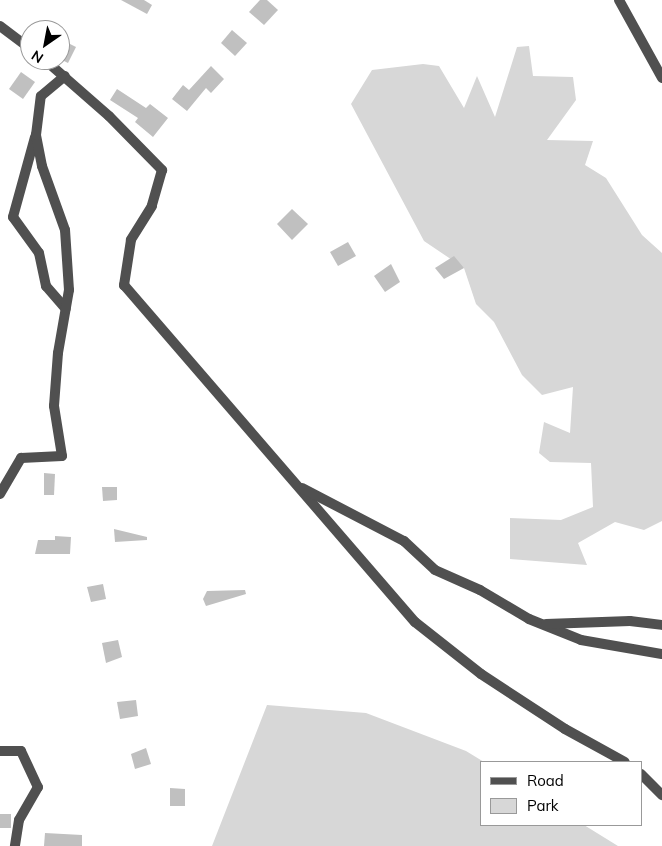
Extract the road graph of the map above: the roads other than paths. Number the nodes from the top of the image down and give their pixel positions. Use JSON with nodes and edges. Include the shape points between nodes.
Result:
{"nodes":[{"id":1,"x":619,"y":0,"type":"edge"},
{"id":2,"x":0,"y":26,"type":"edge"},
{"id":3,"x":20,"y":41,"type":"edge"},
{"id":4,"x":58,"y":70,"type":"edge"},
{"id":5,"x":65,"y":76,"type":"junction"},
{"id":6,"x":662,"y":78,"type":"edge"},
{"id":7,"x":36,"y":135,"type":"junction"},
{"id":8,"x":66,"y":309,"type":"junction"},
{"id":9,"x":297,"y":485,"type":"junction"},
{"id":10,"x":0,"y":494,"type":"edge"},
{"id":11,"x":542,"y":625,"type":"junction"},
{"id":12,"x":662,"y":625,"type":"edge"},
{"id":13,"x":662,"y":654,"type":"edge"},
{"id":14,"x":0,"y":751,"type":"edge"},
{"id":15,"x":624,"y":761,"type":"edge"},
{"id":16,"x":642,"y":775,"type":"edge"},
{"id":17,"x":662,"y":796,"type":"edge"},
{"id":18,"x":16,"y":846,"type":"edge"}],
"edges":[{"from":1,"to":6,"type":"street"},
{"from":2,"to":3,"type":"street"},
{"from":4,"to":5,"type":"street"},
{"from":5,"to":7,"type":"street","via":[[41,96]]},
{"from":5,"to":9,"type":"street","via":[[162,170],[152,206],[132,240],[124,285]]},
{"from":7,"to":8,"type":"street","via":[[42,166],[65,230],[69,290]]},
{"from":7,"to":8,"type":"street","via":[[13,217],[39,253],[46,286]]},
{"from":8,"to":10,"type":"street","via":[[54,406],[62,456],[20,458]]},
{"from":9,"to":11,"type":"street","via":[[404,542],[435,570],[480,590]]},
{"from":9,"to":15,"type":"street","via":[[415,622],[481,674],[565,729]]},
{"from":11,"to":12,"type":"street","via":[[630,620]]},
{"from":11,"to":13,"type":"street","via":[[581,640]]},
{"from":14,"to":18,"type":"street","via":[[22,751],[38,787],[19,820]]},
{"from":16,"to":17,"type":"street"}]}
